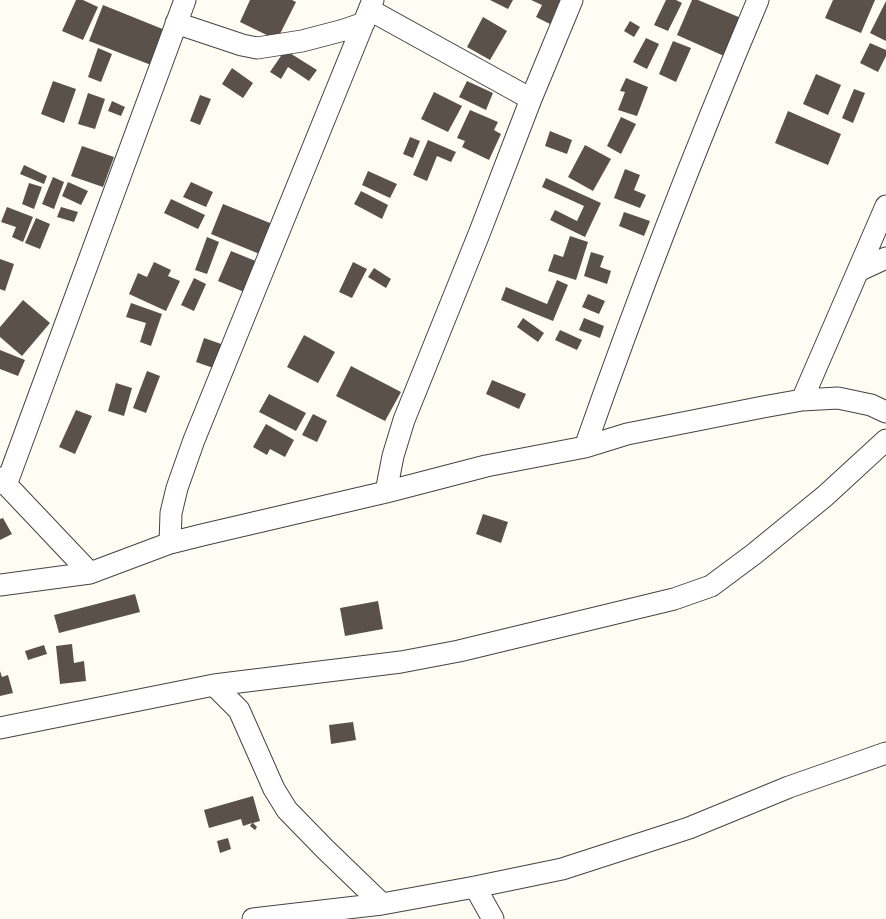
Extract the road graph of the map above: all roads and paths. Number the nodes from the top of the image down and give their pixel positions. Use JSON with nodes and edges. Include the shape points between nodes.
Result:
{"nodes":[{"id":1,"x":185,"y":0,"type":"edge"},
{"id":2,"x":572,"y":0,"type":"edge"},
{"id":3,"x":758,"y":0,"type":"edge"},
{"id":4,"x":369,"y":11,"type":"edge"},
{"id":5,"x":176,"y":23,"type":"junction"},
{"id":6,"x":531,"y":99,"type":"junction"},
{"id":7,"x":886,"y":206,"type":"edge"},
{"id":8,"x":886,"y":258,"type":"edge"},
{"id":9,"x":858,"y":271,"type":"junction"},
{"id":10,"x":802,"y":400,"type":"junction"},
{"id":11,"x":886,"y":412,"type":"edge"},
{"id":12,"x":886,"y":440,"type":"edge"},
{"id":13,"x":585,"y":447,"type":"junction"},
{"id":14,"x":3,"y":481,"type":"edge"},
{"id":15,"x":386,"y":492,"type":"junction"},
{"id":16,"x":170,"y":543,"type":"junction"},
{"id":17,"x":90,"y":572,"type":"junction"},
{"id":18,"x":0,"y":585,"type":"edge"},
{"id":19,"x":214,"y":685,"type":"junction"},
{"id":20,"x":0,"y":728,"type":"edge"},
{"id":21,"x":886,"y":752,"type":"edge"},
{"id":22,"x":475,"y":887,"type":"junction"},
{"id":23,"x":382,"y":904,"type":"junction"},
{"id":24,"x":254,"y":919,"type":"edge"},
{"id":25,"x":493,"y":919,"type":"edge"}],
"edges":[{"from":1,"to":5,"type":"street"},
{"from":2,"to":6,"type":"street"},
{"from":3,"to":13,"type":"street","via":[[694,155]]},
{"from":4,"to":5,"type":"street","via":[[344,30],[257,48]]},
{"from":4,"to":6,"type":"street"},
{"from":4,"to":16,"type":"street","via":[[194,440],[171,513]]},
{"from":5,"to":14,"type":"street"},
{"from":6,"to":15,"type":"street","via":[[404,420]]},
{"from":7,"to":9,"type":"street"},
{"from":8,"to":9,"type":"street"},
{"from":9,"to":10,"type":"street"},
{"from":10,"to":11,"type":"street","via":[[838,398],[871,405]]},
{"from":10,"to":13,"type":"street","via":[[627,434]]},
{"from":12,"to":19,"type":"street","via":[[825,496],[711,586],[674,599],[459,651],[401,662]]},
{"from":13,"to":15,"type":"street","via":[[486,466]]},
{"from":14,"to":17,"type":"street"},
{"from":15,"to":16,"type":"street"},
{"from":16,"to":17,"type":"street"},
{"from":17,"to":18,"type":"street"},
{"from":19,"to":20,"type":"street"},
{"from":19,"to":23,"type":"street","via":[[239,710],[274,789],[287,810]]},
{"from":21,"to":22,"type":"street","via":[[689,828],[562,869]]},
{"from":22,"to":23,"type":"street"},
{"from":22,"to":25,"type":"street"},
{"from":23,"to":24,"type":"street"}]}
